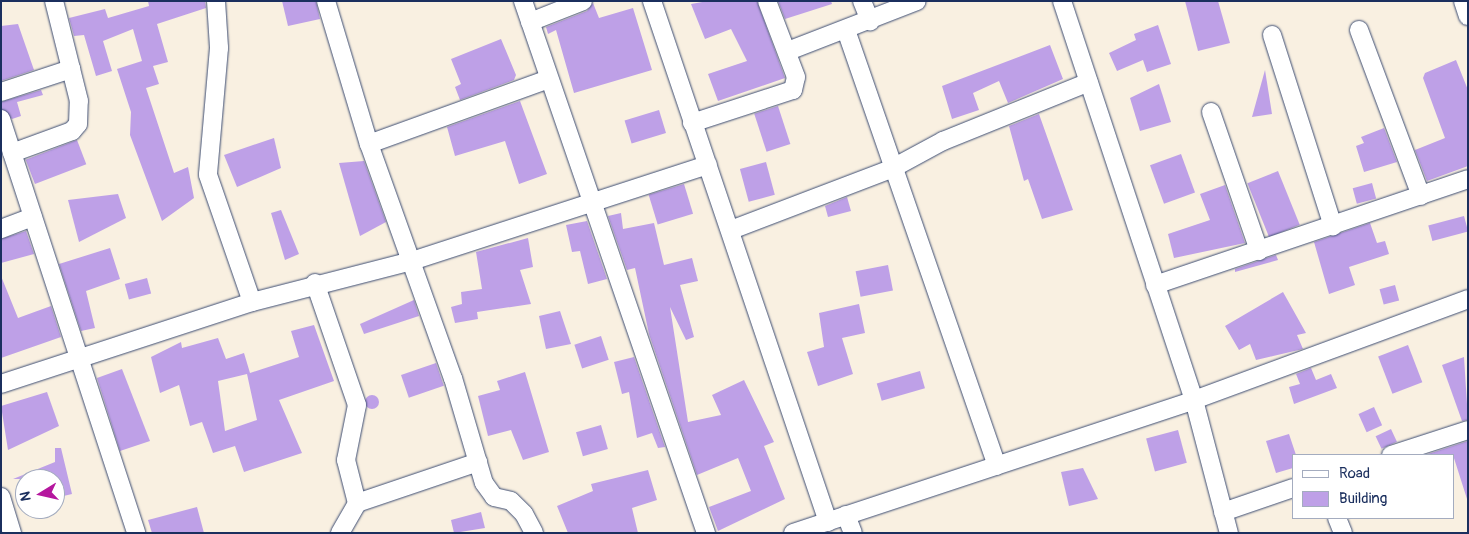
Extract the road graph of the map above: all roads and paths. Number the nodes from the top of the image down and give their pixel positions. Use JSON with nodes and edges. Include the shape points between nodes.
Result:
{"nodes":[{"id":1,"x":54,"y":1,"type":"edge"},
{"id":2,"x":216,"y":1,"type":"edge"},
{"id":3,"x":326,"y":1,"type":"edge"},
{"id":4,"x":523,"y":1,"type":"edge"},
{"id":5,"x":583,"y":1,"type":"edge"},
{"id":6,"x":652,"y":1,"type":"edge"},
{"id":7,"x":766,"y":1,"type":"edge"},
{"id":8,"x":862,"y":1,"type":"edge"},
{"id":9,"x":918,"y":1,"type":"edge"},
{"id":10,"x":1062,"y":1,"type":"edge"},
{"id":11,"x":1463,"y":1,"type":"edge"},
{"id":12,"x":1468,"y":16,"type":"edge"},
{"id":13,"x":870,"y":21,"type":"junction"},
{"id":14,"x":530,"y":22,"type":"junction"},
{"id":15,"x":846,"y":30,"type":"junction"},
{"id":16,"x":1359,"y":30,"type":"dead end"},
{"id":17,"x":1272,"y":35,"type":"dead end"},
{"id":18,"x":788,"y":51,"type":"junction"},
{"id":19,"x":71,"y":69,"type":"junction"},
{"id":20,"x":549,"y":79,"type":"junction"},
{"id":21,"x":1089,"y":82,"type":"junction"},
{"id":22,"x":1,"y":92,"type":"edge"},
{"id":23,"x":1211,"y":112,"type":"dead end"},
{"id":24,"x":1,"y":119,"type":"edge"},
{"id":25,"x":692,"y":123,"type":"junction"},
{"id":26,"x":369,"y":144,"type":"junction"},
{"id":27,"x":12,"y":152,"type":"junction"},
{"id":28,"x":708,"y":165,"type":"junction"},
{"id":29,"x":893,"y":168,"type":"junction"},
{"id":30,"x":1468,"y":179,"type":"edge"},
{"id":31,"x":1421,"y":196,"type":"junction"},
{"id":32,"x":593,"y":202,"type":"junction"},
{"id":33,"x":33,"y":218,"type":"junction"},
{"id":34,"x":1333,"y":226,"type":"junction"},
{"id":35,"x":1,"y":229,"type":"edge"},
{"id":36,"x":731,"y":230,"type":"junction"},
{"id":37,"x":1259,"y":251,"type":"junction"},
{"id":38,"x":412,"y":261,"type":"junction"},
{"id":39,"x":315,"y":283,"type":"junction"},
{"id":40,"x":1155,"y":286,"type":"junction"},
{"id":41,"x":1468,"y":299,"type":"edge"},
{"id":42,"x":252,"y":302,"type":"junction"},
{"id":43,"x":78,"y":359,"type":"junction"},
{"id":44,"x":1,"y":384,"type":"edge"},
{"id":45,"x":1194,"y":400,"type":"junction"},
{"id":46,"x":1468,"y":430,"type":"edge"},
{"id":47,"x":1394,"y":454,"type":"edge"},
{"id":48,"x":478,"y":462,"type":"junction"},
{"id":49,"x":996,"y":466,"type":"junction"},
{"id":50,"x":1292,"y":488,"type":"edge"},
{"id":51,"x":1,"y":497,"type":"edge"},
{"id":52,"x":357,"y":503,"type":"junction"},
{"id":53,"x":1222,"y":512,"type":"junction"},
{"id":54,"x":846,"y":516,"type":"junction"},
{"id":55,"x":1338,"y":519,"type":"edge"},
{"id":56,"x":828,"y":522,"type":"junction"},
{"id":57,"x":12,"y":533,"type":"edge"},
{"id":58,"x":136,"y":533,"type":"edge"},
{"id":59,"x":340,"y":533,"type":"edge"},
{"id":60,"x":534,"y":533,"type":"edge"},
{"id":61,"x":706,"y":533,"type":"edge"},
{"id":62,"x":793,"y":533,"type":"edge"},
{"id":63,"x":853,"y":533,"type":"edge"},
{"id":64,"x":1229,"y":533,"type":"edge"},
{"id":65,"x":1342,"y":533,"type":"edge"}],
"edges":[{"from":1,"to":19,"type":"street"},
{"from":2,"to":42,"type":"street","via":[[219,48],[208,175]]},
{"from":3,"to":26,"type":"street"},
{"from":4,"to":14,"type":"street"},
{"from":5,"to":14,"type":"street"},
{"from":6,"to":25,"type":"street"},
{"from":7,"to":18,"type":"street"},
{"from":8,"to":13,"type":"street"},
{"from":9,"to":13,"type":"street"},
{"from":10,"to":21,"type":"street"},
{"from":11,"to":12,"type":"street"},
{"from":13,"to":15,"type":"street"},
{"from":14,"to":20,"type":"street"},
{"from":15,"to":18,"type":"street"},
{"from":15,"to":29,"type":"street"},
{"from":16,"to":31,"type":"street"},
{"from":17,"to":34,"type":"street"},
{"from":18,"to":25,"type":"street","via":[[796,77],[793,90]]},
{"from":19,"to":22,"type":"street"},
{"from":19,"to":27,"type":"street","via":[[79,101],[78,124],[72,131]]},
{"from":20,"to":26,"type":"street"},
{"from":20,"to":32,"type":"street"},
{"from":21,"to":29,"type":"street","via":[[943,141]]},
{"from":21,"to":40,"type":"street"},
{"from":23,"to":37,"type":"street"},
{"from":24,"to":27,"type":"street"},
{"from":25,"to":28,"type":"street"},
{"from":26,"to":38,"type":"street"},
{"from":27,"to":33,"type":"street"},
{"from":28,"to":32,"type":"street"},
{"from":28,"to":36,"type":"street"},
{"from":29,"to":36,"type":"street"},
{"from":29,"to":49,"type":"street"},
{"from":30,"to":31,"type":"street"},
{"from":31,"to":34,"type":"street"},
{"from":32,"to":38,"type":"street"},
{"from":32,"to":61,"type":"street"},
{"from":33,"to":35,"type":"street"},
{"from":33,"to":43,"type":"street"},
{"from":34,"to":37,"type":"street"},
{"from":36,"to":56,"type":"street"},
{"from":37,"to":40,"type":"street"},
{"from":38,"to":39,"type":"street"},
{"from":38,"to":48,"type":"street"},
{"from":39,"to":42,"type":"street"},
{"from":39,"to":52,"type":"street","via":[[357,405],[346,460]]},
{"from":40,"to":45,"type":"street"},
{"from":41,"to":45,"type":"street"},
{"from":42,"to":43,"type":"street"},
{"from":43,"to":44,"type":"street"},
{"from":43,"to":58,"type":"street"},
{"from":45,"to":49,"type":"street"},
{"from":45,"to":53,"type":"street"},
{"from":46,"to":47,"type":"street"},
{"from":48,"to":52,"type":"street"},
{"from":48,"to":60,"type":"street","via":[[494,497],[511,501]]},
{"from":49,"to":54,"type":"street"},
{"from":50,"to":53,"type":"street"},
{"from":51,"to":57,"type":"street"},
{"from":52,"to":59,"type":"street"},
{"from":53,"to":64,"type":"street"},
{"from":54,"to":56,"type":"street"},
{"from":54,"to":63,"type":"street"},
{"from":55,"to":65,"type":"street"},
{"from":56,"to":62,"type":"street"}]}
